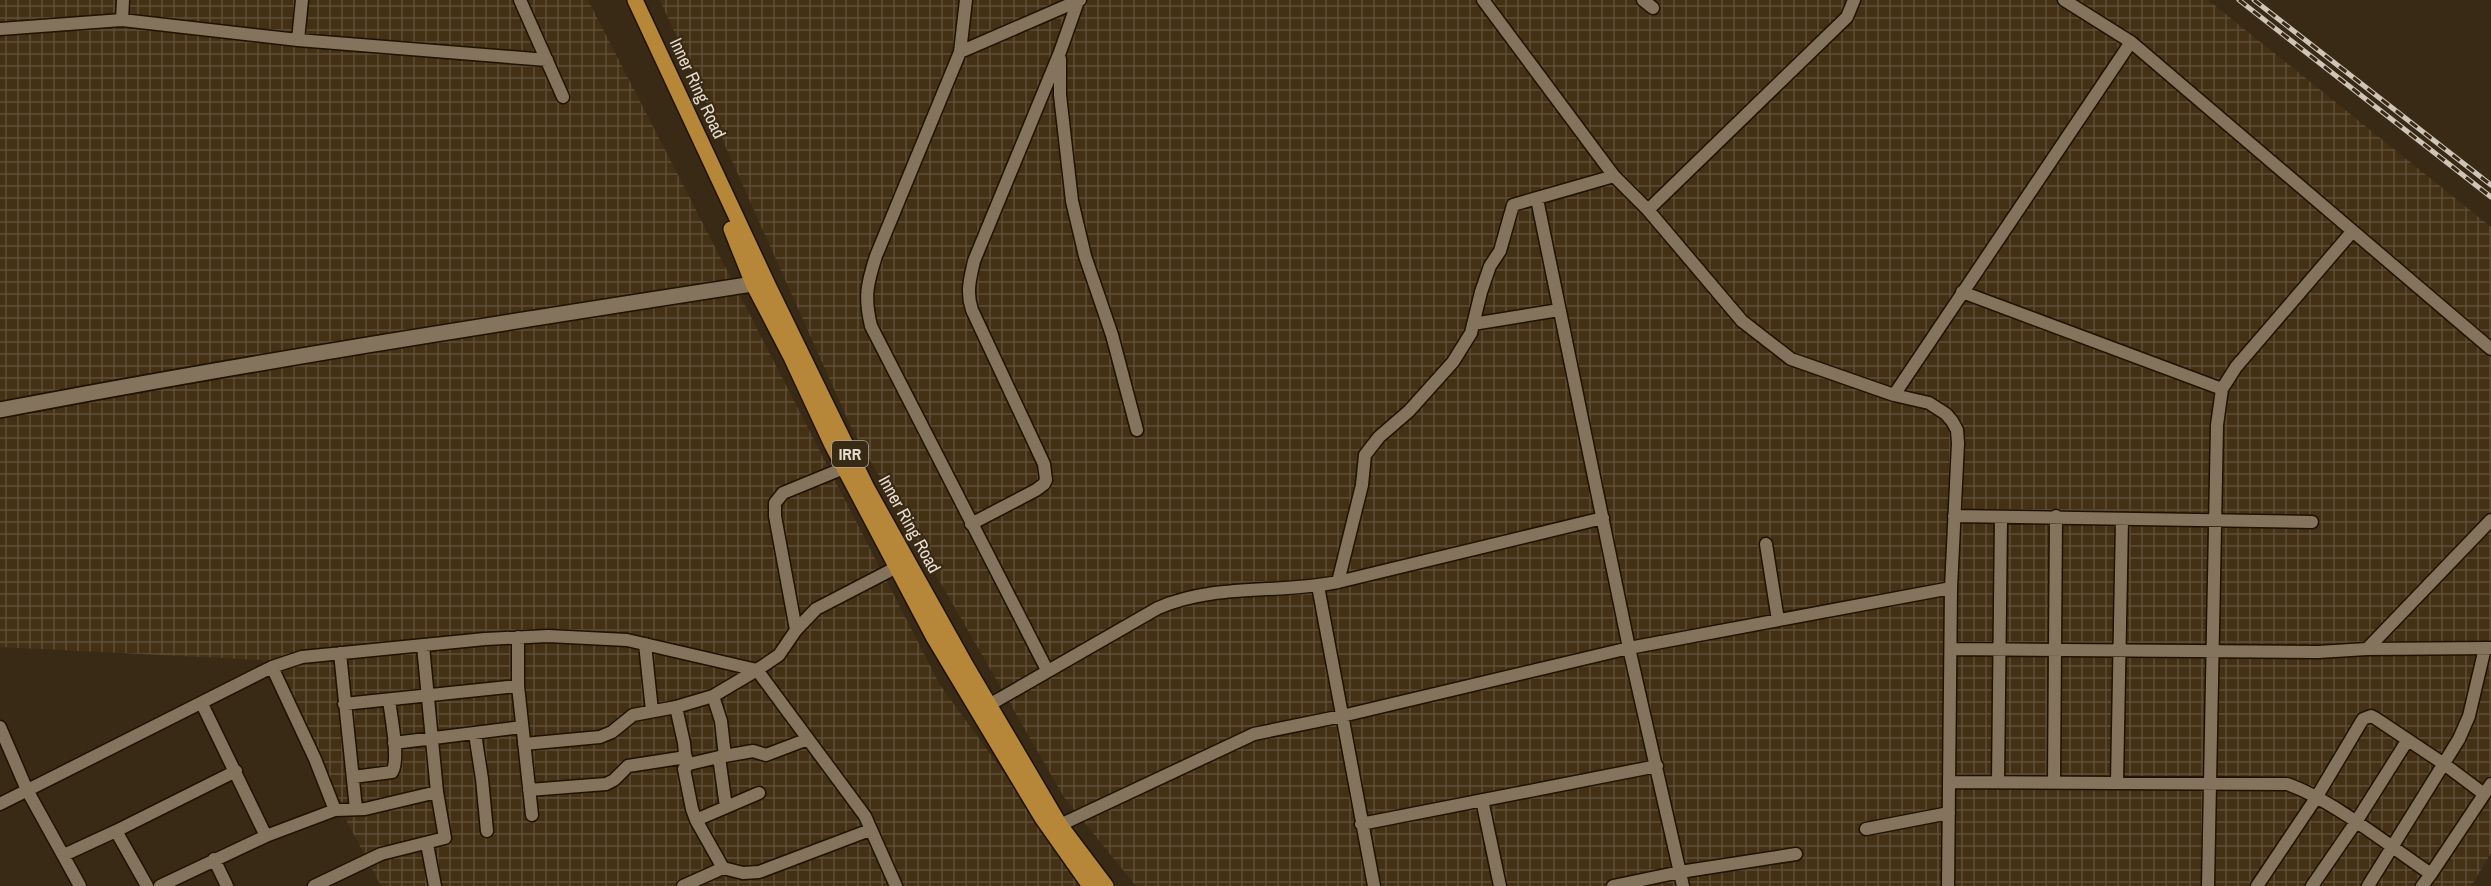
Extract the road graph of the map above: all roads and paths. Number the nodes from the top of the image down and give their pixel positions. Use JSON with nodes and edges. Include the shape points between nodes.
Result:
{"nodes":[{"id":1,"x":123,"y":0,"type":"edge"},
{"id":2,"x":302,"y":0,"type":"edge"},
{"id":3,"x":520,"y":0,"type":"edge"},
{"id":4,"x":625,"y":0,"type":"edge"},
{"id":5,"x":635,"y":0,"type":"edge"},
{"id":6,"x":966,"y":0,"type":"edge"},
{"id":7,"x":1483,"y":0,"type":"edge"},
{"id":8,"x":1643,"y":0,"type":"edge"},
{"id":9,"x":1854,"y":0,"type":"edge"},
{"id":10,"x":2064,"y":0,"type":"edge"},
{"id":11,"x":1079,"y":1,"type":"edge"},
{"id":12,"x":1653,"y":8,"type":"dead end"},
{"id":13,"x":122,"y":20,"type":"junction"},
{"id":14,"x":0,"y":29,"type":"edge"},
{"id":15,"x":298,"y":40,"type":"junction"},
{"id":16,"x":2130,"y":42,"type":"junction"},
{"id":17,"x":960,"y":52,"type":"junction"},
{"id":18,"x":1060,"y":52,"type":"junction"},
{"id":19,"x":547,"y":60,"type":"junction"},
{"id":20,"x":563,"y":97,"type":"dead end"},
{"id":21,"x":1614,"y":176,"type":"junction"},
{"id":22,"x":1537,"y":199,"type":"junction"},
{"id":23,"x":1648,"y":210,"type":"junction"},
{"id":24,"x":2351,"y":233,"type":"junction"},
{"id":25,"x":753,"y":284,"type":"junction"},
{"id":26,"x":769,"y":287,"type":"junction"},
{"id":27,"x":1962,"y":292,"type":"junction"},
{"id":28,"x":1559,"y":310,"type":"junction"},
{"id":29,"x":1473,"y":324,"type":"junction"},
{"id":30,"x":2491,"y":350,"type":"edge"},
{"id":31,"x":2222,"y":389,"type":"junction"},
{"id":32,"x":1893,"y":395,"type":"junction"},
{"id":33,"x":0,"y":410,"type":"edge"},
{"id":34,"x":1137,"y":430,"type":"dead end"},
{"id":35,"x":844,"y":468,"type":"junction"},
{"id":36,"x":1954,"y":516,"type":"junction"},
{"id":37,"x":2056,"y":516,"type":"junction"},
{"id":38,"x":1603,"y":518,"type":"junction"},
{"id":39,"x":2001,"y":518,"type":"junction"},
{"id":40,"x":2122,"y":520,"type":"junction"},
{"id":41,"x":2215,"y":520,"type":"junction"},
{"id":42,"x":2491,"y":520,"type":"edge"},
{"id":43,"x":2312,"y":522,"type":"dead end"},
{"id":44,"x":971,"y":524,"type":"junction"},
{"id":45,"x":1766,"y":544,"type":"dead end"},
{"id":46,"x":897,"y":567,"type":"junction"},
{"id":47,"x":1338,"y":582,"type":"junction"},
{"id":48,"x":1318,"y":586,"type":"junction"},
{"id":49,"x":1951,"y":588,"type":"junction"},
{"id":50,"x":1778,"y":620,"type":"junction"},
{"id":51,"x":796,"y":630,"type":"junction"},
{"id":52,"x":518,"y":637,"type":"junction"},
{"id":53,"x":645,"y":644,"type":"junction"},
{"id":54,"x":423,"y":646,"type":"junction"},
{"id":55,"x":1629,"y":648,"type":"junction"},
{"id":56,"x":2488,"y":648,"type":"edge"},
{"id":57,"x":1952,"y":649,"type":"junction"},
{"id":58,"x":2367,"y":649,"type":"junction"},
{"id":59,"x":1999,"y":651,"type":"junction"},
{"id":60,"x":2056,"y":651,"type":"junction"},
{"id":61,"x":2212,"y":651,"type":"junction"},
{"id":62,"x":2120,"y":652,"type":"junction"},
{"id":63,"x":340,"y":653,"type":"junction"},
{"id":64,"x":272,"y":668,"type":"junction"},
{"id":65,"x":757,"y":670,"type":"junction"},
{"id":66,"x":1047,"y":670,"type":"junction"},
{"id":67,"x":518,"y":686,"type":"junction"},
{"id":68,"x":429,"y":696,"type":"junction"},
{"id":69,"x":713,"y":696,"type":"junction"},
{"id":70,"x":389,"y":700,"type":"junction"},
{"id":71,"x":202,"y":704,"type":"junction"},
{"id":72,"x":344,"y":704,"type":"junction"},
{"id":73,"x":989,"y":705,"type":"junction"},
{"id":74,"x":676,"y":707,"type":"junction"},
{"id":75,"x":652,"y":711,"type":"junction"},
{"id":76,"x":1342,"y":717,"type":"junction"},
{"id":77,"x":0,"y":727,"type":"edge"},
{"id":78,"x":522,"y":727,"type":"junction"},
{"id":79,"x":476,"y":734,"type":"junction"},
{"id":80,"x":433,"y":738,"type":"junction"},
{"id":81,"x":808,"y":738,"type":"junction"},
{"id":82,"x":2407,"y":741,"type":"junction"},
{"id":83,"x":394,"y":743,"type":"junction"},
{"id":84,"x":524,"y":744,"type":"junction"},
{"id":85,"x":722,"y":757,"type":"junction"},
{"id":86,"x":686,"y":761,"type":"junction"},
{"id":87,"x":2444,"y":764,"type":"junction"},
{"id":88,"x":1657,"y":766,"type":"junction"},
{"id":89,"x":237,"y":771,"type":"junction"},
{"id":90,"x":353,"y":777,"type":"junction"},
{"id":91,"x":1950,"y":782,"type":"junction"},
{"id":92,"x":1998,"y":782,"type":"junction"},
{"id":93,"x":2054,"y":782,"type":"junction"},
{"id":94,"x":2117,"y":783,"type":"junction"},
{"id":95,"x":2210,"y":783,"type":"junction"},
{"id":96,"x":2488,"y":789,"type":"edge"},
{"id":97,"x":27,"y":790,"type":"junction"},
{"id":98,"x":530,"y":790,"type":"junction"},
{"id":99,"x":437,"y":792,"type":"junction"},
{"id":100,"x":759,"y":793,"type":"dead end"},
{"id":101,"x":2316,"y":798,"type":"junction"},
{"id":102,"x":1482,"y":800,"type":"junction"},
{"id":103,"x":0,"y":804,"type":"edge"},
{"id":104,"x":726,"y":807,"type":"junction"},
{"id":105,"x":356,"y":809,"type":"junction"},
{"id":106,"x":335,"y":810,"type":"junction"},
{"id":107,"x":1949,"y":813,"type":"junction"},
{"id":108,"x":532,"y":815,"type":"dead end"},
{"id":109,"x":696,"y":820,"type":"junction"},
{"id":110,"x":2356,"y":822,"type":"junction"},
{"id":111,"x":1361,"y":824,"type":"junction"},
{"id":112,"x":1866,"y":829,"type":"dead end"},
{"id":113,"x":870,"y":830,"type":"junction"},
{"id":114,"x":1056,"y":830,"type":"junction"},
{"id":115,"x":116,"y":831,"type":"junction"},
{"id":116,"x":487,"y":831,"type":"dead end"},
{"id":117,"x":266,"y":836,"type":"junction"},
{"id":118,"x":427,"y":844,"type":"junction"},
{"id":119,"x":2393,"y":849,"type":"junction"},
{"id":120,"x":1796,"y":854,"type":"dead end"},
{"id":121,"x":64,"y":855,"type":"junction"},
{"id":122,"x":214,"y":859,"type":"junction"},
{"id":123,"x":723,"y":868,"type":"junction"},
{"id":124,"x":1680,"y":872,"type":"junction"},
{"id":125,"x":2431,"y":874,"type":"junction"},
{"id":126,"x":80,"y":886,"type":"edge"},
{"id":127,"x":147,"y":886,"type":"edge"},
{"id":128,"x":160,"y":886,"type":"edge"},
{"id":129,"x":227,"y":886,"type":"edge"},
{"id":130,"x":314,"y":886,"type":"edge"},
{"id":131,"x":435,"y":886,"type":"edge"},
{"id":132,"x":683,"y":886,"type":"edge"},
{"id":133,"x":896,"y":886,"type":"edge"},
{"id":134,"x":1090,"y":886,"type":"edge"},
{"id":135,"x":1106,"y":886,"type":"edge"},
{"id":136,"x":1374,"y":886,"type":"edge"},
{"id":137,"x":1500,"y":886,"type":"edge"},
{"id":138,"x":1613,"y":886,"type":"edge"},
{"id":139,"x":1683,"y":886,"type":"edge"},
{"id":140,"x":1948,"y":886,"type":"edge"},
{"id":141,"x":2208,"y":886,"type":"edge"},
{"id":142,"x":2257,"y":886,"type":"edge"},
{"id":143,"x":2312,"y":886,"type":"edge"},
{"id":144,"x":2368,"y":886,"type":"edge"},
{"id":145,"x":2422,"y":886,"type":"edge"}],
"edges":[{"from":1,"to":13,"type":"street"},
{"from":2,"to":15,"type":"street"},
{"from":3,"to":19,"type":"street"},
{"from":4,"to":25,"type":"main road","name":"Inner Ring Road","number":"IRR","via":[[722,207]]},
{"from":5,"to":26,"type":"main road","name":"Inner Ring Road","number":"IRR"},
{"from":6,"to":17,"type":"street"},
{"from":7,"to":21,"type":"street"},
{"from":8,"to":12,"type":"street"},
{"from":9,"to":23,"type":"street","via":[[1847,17]]},
{"from":10,"to":16,"type":"street"},
{"from":11,"to":17,"type":"street"},
{"from":11,"to":18,"type":"street"},
{"from":13,"to":14,"type":"street"},
{"from":13,"to":15,"type":"street"},
{"from":15,"to":19,"type":"street"},
{"from":16,"to":24,"type":"street"},
{"from":16,"to":27,"type":"street"},
{"from":17,"to":44,"type":"street","via":[[876,256],[867,284],[866,304],[871,326]]},
{"from":18,"to":34,"type":"street","via":[[1060,95],[1072,201]]},
{"from":18,"to":44,"type":"street","via":[[968,284],[972,310],[1044,464],[1046,480],[1036,490]]},
{"from":19,"to":20,"type":"street"},
{"from":21,"to":22,"type":"street"},
{"from":21,"to":23,"type":"street"},
{"from":22,"to":28,"type":"street"},
{"from":22,"to":29,"type":"street","via":[[1519,201],[1510,210],[1500,251],[1490,266]]},
{"from":23,"to":32,"type":"street","via":[[1742,321],[1791,359]]},
{"from":24,"to":30,"type":"street"},
{"from":24,"to":31,"type":"street","via":[[2247,353]]},
{"from":25,"to":26,"type":"street"},
{"from":25,"to":33,"type":"street","via":[[300,356]]},
{"from":25,"to":35,"type":"main road","name":"Inner Ring Road","number":"IRR"},
{"from":26,"to":73,"type":"main road","name":"Inner Ring Road","number":"IRR","via":[[867,488]]},
{"from":27,"to":31,"type":"street"},
{"from":27,"to":32,"type":"street"},
{"from":28,"to":29,"type":"street"},
{"from":28,"to":38,"type":"street"},
{"from":29,"to":47,"type":"street","via":[[1453,362],[1365,455],[1362,485]]},
{"from":31,"to":41,"type":"street","via":[[2217,425]]},
{"from":32,"to":36,"type":"street","via":[[1929,403],[1946,414],[1957,430]]},
{"from":35,"to":46,"type":"main road","name":"Inner Ring Road","number":"IRR"},
{"from":35,"to":51,"type":"street","via":[[783,493],[775,503]]},
{"from":36,"to":39,"type":"street"},
{"from":36,"to":49,"type":"street"},
{"from":37,"to":39,"type":"street"},
{"from":37,"to":40,"type":"street"},
{"from":37,"to":60,"type":"street"},
{"from":38,"to":47,"type":"street"},
{"from":38,"to":55,"type":"street"},
{"from":39,"to":59,"type":"street"},
{"from":40,"to":41,"type":"street"},
{"from":40,"to":62,"type":"street"},
{"from":41,"to":43,"type":"street"},
{"from":41,"to":61,"type":"street"},
{"from":42,"to":58,"type":"street"},
{"from":44,"to":66,"type":"street"},
{"from":45,"to":50,"type":"street"},
{"from":46,"to":51,"type":"street","via":[[816,609]]},
{"from":46,"to":114,"type":"main road","name":"Inner Ring Road","number":"IRR","via":[[934,638]]},
{"from":47,"to":48,"type":"street"},
{"from":48,"to":66,"type":"street","via":[[1200,593],[1179,599]]},
{"from":48,"to":76,"type":"street"},
{"from":49,"to":50,"type":"street"},
{"from":49,"to":57,"type":"street"},
{"from":50,"to":55,"type":"street"},
{"from":51,"to":65,"type":"street","via":[[779,655]]},
{"from":52,"to":53,"type":"street","via":[[609,639]]},
{"from":52,"to":54,"type":"street"},
{"from":52,"to":67,"type":"street"},
{"from":53,"to":65,"type":"street"},
{"from":53,"to":75,"type":"street"},
{"from":54,"to":63,"type":"street"},
{"from":54,"to":68,"type":"street"},
{"from":55,"to":76,"type":"street"},
{"from":55,"to":88,"type":"street"},
{"from":56,"to":58,"type":"street"},
{"from":56,"to":87,"type":"street","via":[[2469,716]]},
{"from":57,"to":59,"type":"street"},
{"from":57,"to":91,"type":"street"},
{"from":58,"to":61,"type":"street"},
{"from":59,"to":60,"type":"street"},
{"from":59,"to":92,"type":"street"},
{"from":60,"to":62,"type":"street"},
{"from":60,"to":93,"type":"street"},
{"from":61,"to":62,"type":"street"},
{"from":61,"to":95,"type":"street"},
{"from":62,"to":94,"type":"street"},
{"from":63,"to":64,"type":"street","via":[[302,657]]},
{"from":63,"to":72,"type":"street"},
{"from":64,"to":71,"type":"street"},
{"from":64,"to":106,"type":"street"},
{"from":65,"to":69,"type":"street"},
{"from":65,"to":81,"type":"street"},
{"from":66,"to":73,"type":"street"},
{"from":67,"to":68,"type":"street"},
{"from":67,"to":78,"type":"street"},
{"from":68,"to":70,"type":"street"},
{"from":68,"to":80,"type":"street"},
{"from":69,"to":74,"type":"street"},
{"from":69,"to":85,"type":"street","via":[[721,721]]},
{"from":70,"to":72,"type":"street"},
{"from":70,"to":83,"type":"street"},
{"from":71,"to":89,"type":"street"},
{"from":71,"to":97,"type":"street"},
{"from":72,"to":90,"type":"street"},
{"from":73,"to":114,"type":"main road","name":"Inner Ring Road","number":"IRR"},
{"from":74,"to":75,"type":"street"},
{"from":74,"to":86,"type":"street"},
{"from":75,"to":84,"type":"street","via":[[633,715],[600,737]]},
{"from":76,"to":111,"type":"street"},
{"from":76,"to":114,"type":"street","via":[[1254,734]]},
{"from":77,"to":97,"type":"street"},
{"from":78,"to":79,"type":"street"},
{"from":78,"to":84,"type":"street"},
{"from":79,"to":80,"type":"street"},
{"from":79,"to":116,"type":"street"},
{"from":80,"to":83,"type":"street"},
{"from":80,"to":99,"type":"street"},
{"from":81,"to":85,"type":"street","via":[[766,755],[753,751]]},
{"from":81,"to":113,"type":"street","via":[[865,816]]},
{"from":82,"to":87,"type":"street"},
{"from":82,"to":101,"type":"street","via":[[2375,718],[2363,719]]},
{"from":82,"to":110,"type":"street"},
{"from":83,"to":90,"type":"street","via":[[392,772]]},
{"from":84,"to":98,"type":"street"},
{"from":85,"to":86,"type":"street"},
{"from":85,"to":104,"type":"street"},
{"from":86,"to":98,"type":"street","via":[[627,766],[606,784]]},
{"from":86,"to":109,"type":"street","via":[[685,777]]},
{"from":87,"to":96,"type":"street"},
{"from":87,"to":119,"type":"street"},
{"from":88,"to":102,"type":"street"},
{"from":88,"to":124,"type":"street"},
{"from":89,"to":115,"type":"street"},
{"from":89,"to":117,"type":"street"},
{"from":90,"to":105,"type":"street"},
{"from":91,"to":92,"type":"street"},
{"from":91,"to":107,"type":"street"},
{"from":92,"to":93,"type":"street"},
{"from":93,"to":94,"type":"street"},
{"from":94,"to":95,"type":"street"},
{"from":95,"to":101,"type":"street","via":[[2287,784]]},
{"from":95,"to":141,"type":"street"},
{"from":96,"to":125,"type":"street"},
{"from":97,"to":103,"type":"street"},
{"from":97,"to":121,"type":"street"},
{"from":98,"to":108,"type":"street"},
{"from":99,"to":105,"type":"street"},
{"from":99,"to":118,"type":"street","via":[[445,838]]},
{"from":100,"to":104,"type":"street"},
{"from":101,"to":110,"type":"street"},
{"from":101,"to":142,"type":"street"},
{"from":102,"to":111,"type":"street"},
{"from":102,"to":137,"type":"street"},
{"from":104,"to":109,"type":"street"},
{"from":105,"to":106,"type":"street"},
{"from":106,"to":117,"type":"street"},
{"from":107,"to":112,"type":"street"},
{"from":107,"to":140,"type":"street"},
{"from":109,"to":123,"type":"street"},
{"from":110,"to":119,"type":"street"},
{"from":110,"to":143,"type":"street"},
{"from":111,"to":136,"type":"street"},
{"from":113,"to":123,"type":"street","via":[[759,872]]},
{"from":113,"to":133,"type":"street"},
{"from":114,"to":134,"type":"main road","name":"Inner Ring Road","number":"IRR"},
{"from":114,"to":135,"type":"main road","name":"Inner Ring Road","number":"IRR"},
{"from":115,"to":121,"type":"street"},
{"from":115,"to":127,"type":"street"},
{"from":117,"to":122,"type":"street"},
{"from":118,"to":130,"type":"street","via":[[381,854]]},
{"from":118,"to":131,"type":"street"},
{"from":119,"to":125,"type":"street"},
{"from":119,"to":144,"type":"street"},
{"from":120,"to":124,"type":"street"},
{"from":121,"to":126,"type":"street"},
{"from":122,"to":128,"type":"street"},
{"from":122,"to":129,"type":"street"},
{"from":123,"to":132,"type":"street"},
{"from":124,"to":138,"type":"street"},
{"from":124,"to":139,"type":"street"},
{"from":125,"to":145,"type":"street"}]}
